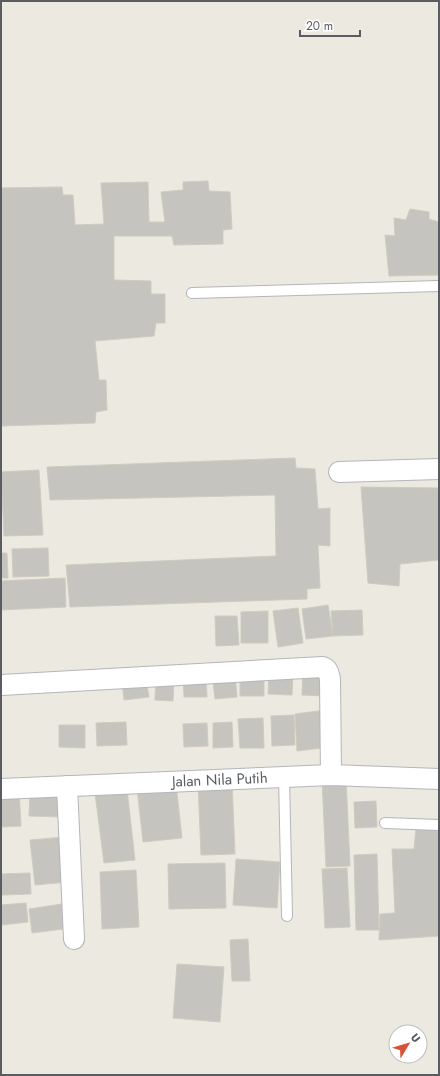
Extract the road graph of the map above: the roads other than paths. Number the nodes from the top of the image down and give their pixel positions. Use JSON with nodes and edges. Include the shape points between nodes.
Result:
{"nodes":[{"id":1,"x":439,"y":286,"type":"edge"},
{"id":2,"x":192,"y":293,"type":"dead end"},
{"id":3,"x":439,"y":469,"type":"edge"},
{"id":4,"x":339,"y":472,"type":"dead end"},
{"id":5,"x":1,"y":685,"type":"edge"},
{"id":6,"x":332,"y":775,"type":"junction"},
{"id":7,"x":284,"y":777,"type":"junction"},
{"id":8,"x":439,"y":779,"type":"edge"},
{"id":9,"x":67,"y":786,"type":"junction"},
{"id":10,"x":1,"y":789,"type":"edge"},
{"id":11,"x":385,"y":823,"type":"dead end"},
{"id":12,"x":439,"y":825,"type":"edge"},
{"id":13,"x":287,"y":916,"type":"dead end"},
{"id":14,"x":74,"y":939,"type":"dead end"}],
"edges":[{"from":1,"to":2,"type":"lane"},
{"from":3,"to":4,"type":"street"},
{"from":5,"to":6,"type":"street","via":[[323,667],[329,672],[330,679]]},
{"from":6,"to":7,"type":"street","name":"Jalan Nila Putih"},
{"from":6,"to":8,"type":"street","name":"Jalan Nila Putih"},
{"from":7,"to":9,"type":"street","name":"Jalan Nila Putih"},
{"from":7,"to":13,"type":"lane"},
{"from":9,"to":10,"type":"street","name":"Jalan Nila Putih"},
{"from":9,"to":14,"type":"street"},
{"from":11,"to":12,"type":"lane"}]}
